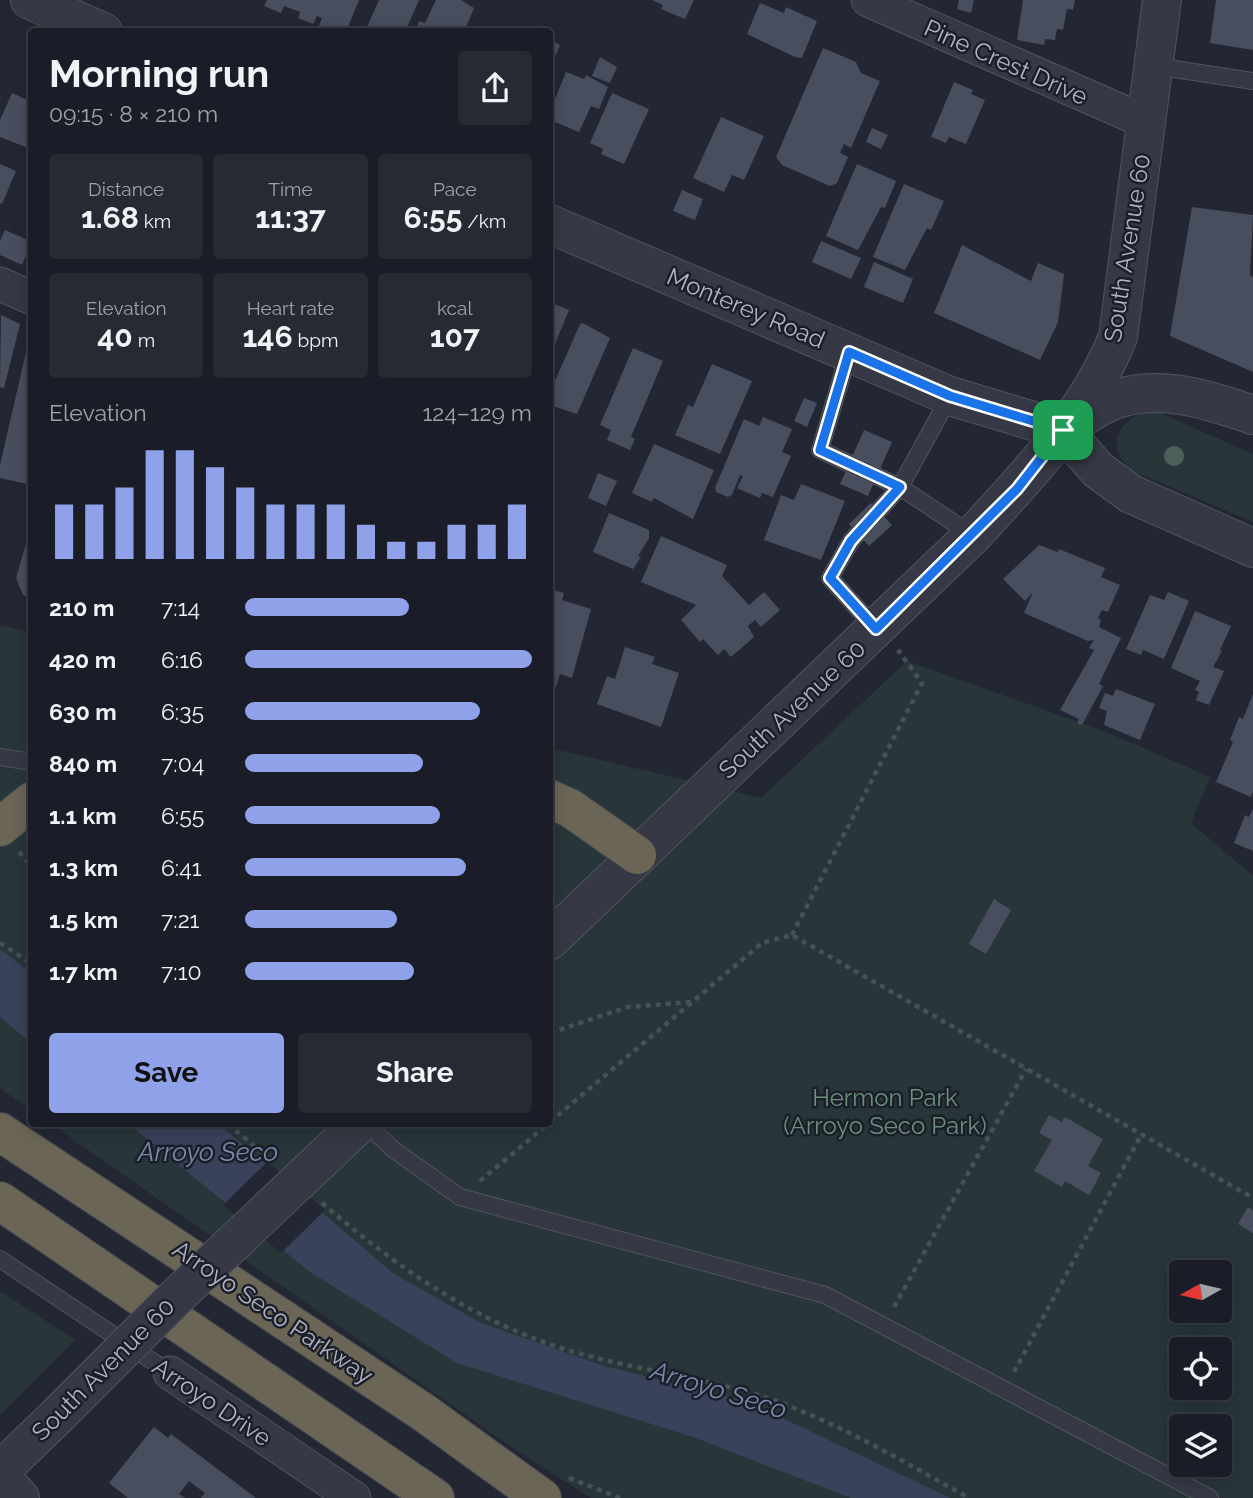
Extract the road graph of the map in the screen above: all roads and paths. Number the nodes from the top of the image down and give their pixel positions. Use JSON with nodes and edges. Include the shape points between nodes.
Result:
{"nodes":[{"id":1,"x":30,"y":0,"type":"edge"},
{"id":2,"x":868,"y":0,"type":"edge"},
{"id":3,"x":1162,"y":0,"type":"edge"},
{"id":4,"x":94,"y":28,"type":"edge"},
{"id":5,"x":1154,"y":66,"type":"junction"},
{"id":6,"x":1253,"y":81,"type":"edge"},
{"id":7,"x":1146,"y":122,"type":"junction"},
{"id":8,"x":553,"y":225,"type":"edge"},
{"id":9,"x":0,"y":284,"type":"edge"},
{"id":10,"x":28,"y":297,"type":"edge"},
{"id":11,"x":849,"y":352,"type":"junction"},
{"id":12,"x":950,"y":396,"type":"junction"},
{"id":13,"x":1253,"y":415,"type":"edge"},
{"id":14,"x":1063,"y":430,"type":"junction"},
{"id":15,"x":900,"y":487,"type":"junction"},
{"id":16,"x":973,"y":535,"type":"junction"},
{"id":17,"x":1253,"y":548,"type":"edge"},
{"id":18,"x":878,"y":627,"type":"junction"},
{"id":19,"x":0,"y":757,"type":"edge"},
{"id":20,"x":28,"y":761,"type":"edge"},
{"id":21,"x":553,"y":800,"type":"edge"},
{"id":22,"x":28,"y":804,"type":"edge"},
{"id":23,"x":0,"y":827,"type":"edge"},
{"id":24,"x":637,"y":855,"type":"junction"},
{"id":25,"x":792,"y":935,"type":"junction"},
{"id":26,"x":553,"y":937,"type":"edge"},
{"id":27,"x":0,"y":943,"type":"edge"},
{"id":28,"x":28,"y":961,"type":"edge"},
{"id":29,"x":692,"y":1002,"type":"junction"},
{"id":30,"x":553,"y":1032,"type":"edge"},
{"id":31,"x":1026,"y":1069,"type":"junction"},
{"id":32,"x":553,"y":1120,"type":"edge"},
{"id":33,"x":236,"y":1127,"type":"edge"},
{"id":34,"x":356,"y":1127,"type":"edge"},
{"id":35,"x":369,"y":1127,"type":"edge"},
{"id":36,"x":544,"y":1127,"type":"edge"},
{"id":37,"x":0,"y":1132,"type":"edge"},
{"id":38,"x":1141,"y":1135,"type":"junction"},
{"id":39,"x":275,"y":1163,"type":"dead end"},
{"id":40,"x":315,"y":1197,"type":"dead end"},
{"id":41,"x":460,"y":1197,"type":"junction"},
{"id":42,"x":1253,"y":1198,"type":"edge"},
{"id":43,"x":0,"y":1201,"type":"edge"},
{"id":44,"x":0,"y":1259,"type":"edge"},
{"id":45,"x":884,"y":1326,"type":"junction"},
{"id":46,"x":170,"y":1373,"type":"joint"},
{"id":47,"x":1005,"y":1389,"type":"junction"},
{"id":48,"x":0,"y":1474,"type":"edge"},
{"id":49,"x":432,"y":1496,"type":"edge"},
{"id":50,"x":20,"y":1498,"type":"edge"},
{"id":51,"x":354,"y":1498,"type":"edge"},
{"id":52,"x":542,"y":1498,"type":"edge"},
{"id":53,"x":969,"y":1498,"type":"edge"},
{"id":54,"x":1210,"y":1498,"type":"edge"}],
"edges":[{"from":1,"to":4,"type":"street"},
{"from":2,"to":7,"type":"street","name":"Pine Crest Drive"},
{"from":3,"to":5,"type":"street","name":"South Avenue 60"},
{"from":5,"to":6,"type":"lane"},
{"from":5,"to":7,"type":"street","name":"South Avenue 60"},
{"from":7,"to":14,"type":"street","name":"South Avenue 60","via":[[1118,337],[1097,385]]},
{"from":8,"to":11,"type":"street","name":"Monterey Road"},
{"from":9,"to":10,"type":"street"},
{"from":11,"to":12,"type":"street","name":"Monterey Road"},
{"from":11,"to":15,"type":"lane","via":[[820,450]]},
{"from":12,"to":14,"type":"street","name":"Monterey Road"},
{"from":12,"to":15,"type":"lane"},
{"from":13,"to":14,"type":"street","via":[[1200,397],[1146,393],[1106,403]]},
{"from":14,"to":16,"type":"street","name":"South Avenue 60"},
{"from":14,"to":17,"type":"street","via":[[1098,470],[1131,494]]},
{"from":15,"to":16,"type":"lane"},
{"from":15,"to":18,"type":"lane","via":[[851,541],[830,578]]},
{"from":16,"to":18,"type":"street","name":"South Avenue 60"},
{"from":18,"to":24,"type":"street","name":"South Avenue 60"},
{"from":18,"to":25,"type":"path","via":[[922,683]]},
{"from":19,"to":20,"type":"lane"},
{"from":21,"to":24,"type":"highway"},
{"from":22,"to":23,"type":"highway"},
{"from":24,"to":26,"type":"street","name":"South Avenue 60"},
{"from":25,"to":29,"type":"path","via":[[762,943]]},
{"from":25,"to":31,"type":"path"},
{"from":27,"to":28,"type":"path"},
{"from":29,"to":30,"type":"path","via":[[628,1007]]},
{"from":29,"to":32,"type":"path"},
{"from":31,"to":38,"type":"path"},
{"from":31,"to":45,"type":"path"},
{"from":33,"to":39,"type":"path"},
{"from":34,"to":48,"type":"street","name":"South Avenue 60","bridge":true,"via":[[175,1298]]},
{"from":35,"to":41,"type":"lane"},
{"from":36,"to":41,"type":"path"},
{"from":37,"to":52,"type":"highway","name":"Arroyo Seco Parkway","via":[[411,1404]]},
{"from":38,"to":42,"type":"path"},
{"from":38,"to":47,"type":"path"},
{"from":40,"to":53,"type":"path","via":[[416,1278],[509,1328],[557,1347],[775,1401],[842,1428]]},
{"from":41,"to":45,"type":"lane","via":[[825,1295]]},
{"from":43,"to":49,"type":"highway"},
{"from":44,"to":46,"type":"lane","name":"Arroyo Drive"},
{"from":45,"to":47,"type":"lane"},
{"from":46,"to":51,"type":"street","name":"Arroyo Drive"},
{"from":47,"to":54,"type":"lane"},
{"from":48,"to":50,"type":"street"}]}
